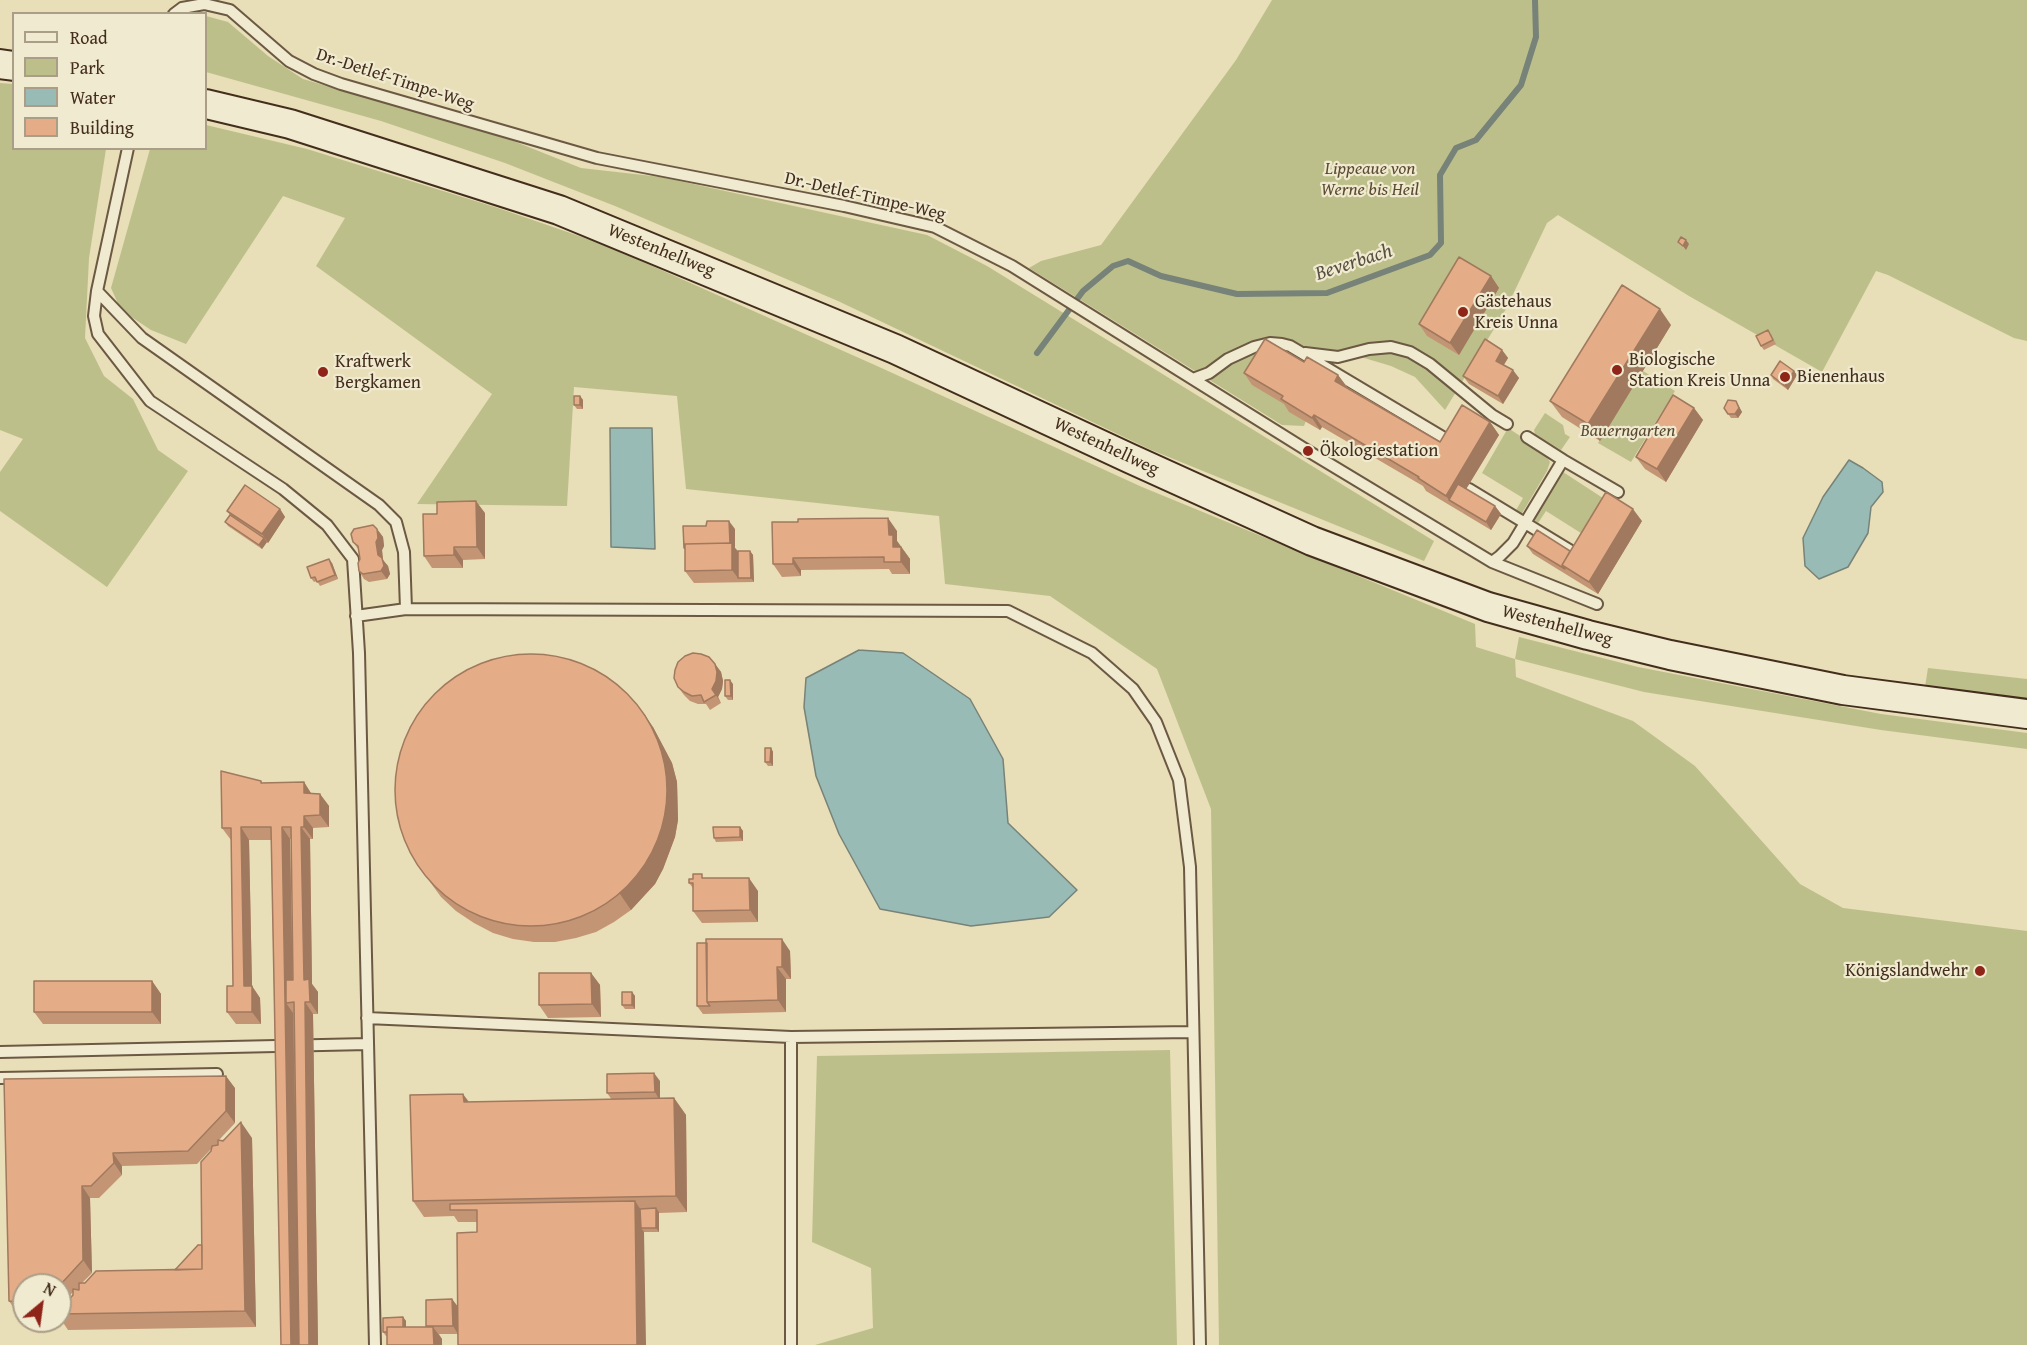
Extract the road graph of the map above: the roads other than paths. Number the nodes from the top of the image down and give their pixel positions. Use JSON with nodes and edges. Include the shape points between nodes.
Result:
{"nodes":[{"id":1,"x":177,"y":12,"type":"edge"},
{"id":2,"x":207,"y":104,"type":"edge"},
{"id":3,"x":128,"y":150,"type":"edge"},
{"id":4,"x":97,"y":291,"type":"junction"},
{"id":5,"x":1298,"y":353,"type":"junction"},
{"id":6,"x":1193,"y":378,"type":"junction"},
{"id":7,"x":1507,"y":424,"type":"dead end"},
{"id":8,"x":1527,"y":437,"type":"dead end"},
{"id":9,"x":1451,"y":442,"type":"edge"},
{"id":10,"x":1563,"y":460,"type":"junction"},
{"id":11,"x":1469,"y":489,"type":"edge"},
{"id":12,"x":1618,"y":492,"type":"dead end"},
{"id":13,"x":1524,"y":522,"type":"junction"},
{"id":14,"x":1576,"y":554,"type":"edge"},
{"id":15,"x":1492,"y":562,"type":"junction"},
{"id":16,"x":1597,"y":604,"type":"dead end"},
{"id":17,"x":406,"y":609,"type":"junction"},
{"id":18,"x":356,"y":615,"type":"junction"},
{"id":19,"x":2027,"y":714,"type":"edge"},
{"id":20,"x":367,"y":1018,"type":"junction"},
{"id":21,"x":1193,"y":1032,"type":"junction"},
{"id":22,"x":791,"y":1037,"type":"junction"},
{"id":23,"x":368,"y":1044,"type":"junction"},
{"id":24,"x":0,"y":1052,"type":"edge"},
{"id":25,"x":217,"y":1074,"type":"edge"},
{"id":26,"x":0,"y":1078,"type":"edge"},
{"id":27,"x":375,"y":1345,"type":"edge"},
{"id":28,"x":791,"y":1345,"type":"edge"},
{"id":29,"x":1200,"y":1345,"type":"edge"}],
"edges":[{"from":1,"to":6,"type":"lane","name":"Dr.-Detlef-Timpe-Weg","via":[[204,4],[230,10],[289,61],[314,74],[597,158],[935,227],[1012,266]]},
{"from":2,"to":19,"type":"main road","name":"Westenhellweg","via":[[290,124],[559,210],[895,349],[1312,541],[1488,607],[1670,656],[1832,688]]},
{"from":3,"to":4,"type":"lane"},
{"from":4,"to":17,"type":"lane","via":[[142,338],[379,505],[396,522],[404,552]]},
{"from":4,"to":18,"type":"lane","via":[[94,316],[98,334],[150,400],[283,489],[327,525],[352,559]]},
{"from":5,"to":6,"type":"lane","via":[[1282,344],[1270,343]]},
{"from":5,"to":7,"type":"lane","via":[[1338,357],[1391,347],[1410,352]]},
{"from":5,"to":9,"type":"lane"},
{"from":6,"to":15,"type":"lane","name":"Dr.-Detlef-Timpe-Weg"},
{"from":8,"to":10,"type":"lane"},
{"from":10,"to":12,"type":"lane"},
{"from":10,"to":13,"type":"lane"},
{"from":11,"to":13,"type":"lane"},
{"from":13,"to":14,"type":"lane"},
{"from":13,"to":15,"type":"lane","via":[[1513,543]]},
{"from":15,"to":16,"type":"lane","name":"Dr.-Detlef-Timpe-Weg"},
{"from":17,"to":18,"type":"lane"},
{"from":17,"to":21,"type":"lane","via":[[1008,611],[1092,653],[1133,689],[1156,722],[1179,780],[1190,867]]},
{"from":18,"to":20,"type":"lane"},
{"from":20,"to":22,"type":"lane"},
{"from":20,"to":23,"type":"lane"},
{"from":21,"to":22,"type":"lane"},
{"from":21,"to":29,"type":"lane"},
{"from":22,"to":28,"type":"lane"},
{"from":23,"to":24,"type":"lane"},
{"from":23,"to":27,"type":"lane"},
{"from":25,"to":26,"type":"lane"}]}
